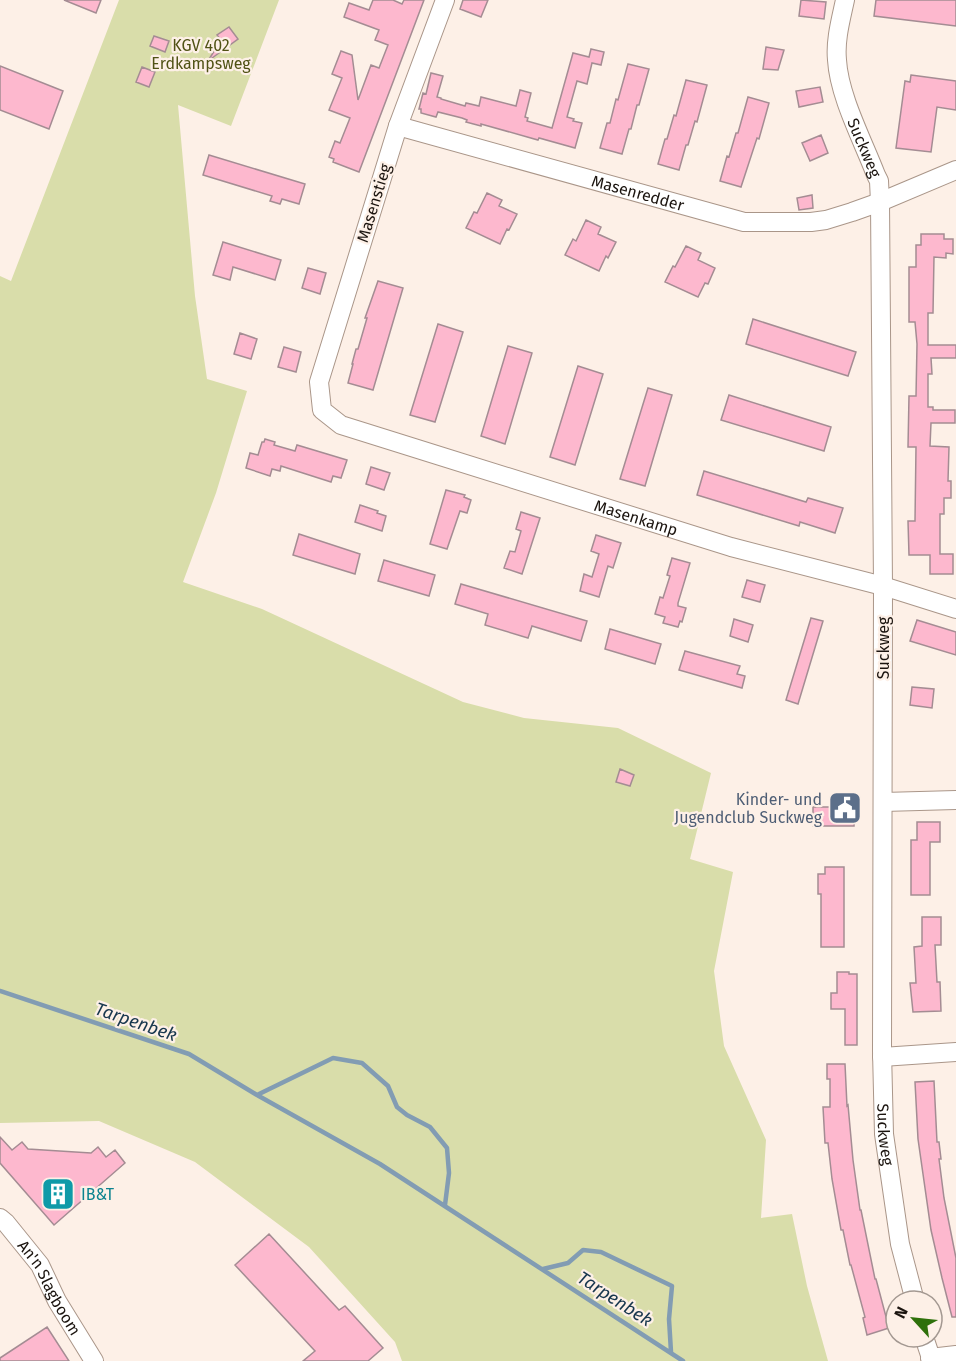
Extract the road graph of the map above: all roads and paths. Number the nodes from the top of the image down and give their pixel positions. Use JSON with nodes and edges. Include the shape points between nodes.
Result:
{"nodes":[{"id":1,"x":444,"y":0,"type":"edge"},
{"id":2,"x":845,"y":0,"type":"edge"},
{"id":3,"x":398,"y":126,"type":"junction"},
{"id":4,"x":956,"y":170,"type":"edge"},
{"id":5,"x":880,"y":202,"type":"junction"},
{"id":6,"x":322,"y":410,"type":"joint"},
{"id":7,"x":883,"y":586,"type":"junction"},
{"id":8,"x":956,"y":609,"type":"edge"},
{"id":9,"x":956,"y":800,"type":"edge"},
{"id":10,"x":883,"y":802,"type":"junction"},
{"id":11,"x":956,"y":1052,"type":"edge"},
{"id":12,"x":882,"y":1057,"type":"junction"},
{"id":13,"x":0,"y":1218,"type":"edge"},
{"id":14,"x":912,"y":1289,"type":"edge"},
{"id":15,"x":956,"y":1355,"type":"edge"},
{"id":16,"x":931,"y":1359,"type":"edge"},
{"id":17,"x":94,"y":1361,"type":"edge"}],
"edges":[{"from":1,"to":3,"type":"street","name":"Masenstieg"},
{"from":2,"to":5,"type":"street","name":"Suckweg","via":[[837,40],[838,71],[879,181]]},
{"from":3,"to":5,"type":"street","name":"Masenredder","via":[[744,222],[826,220]]},
{"from":3,"to":6,"type":"street","name":"Masenstieg","via":[[319,382]]},
{"from":4,"to":5,"type":"street","name":"Masenredder"},
{"from":5,"to":7,"type":"street","name":"Suckweg"},
{"from":6,"to":7,"type":"street","name":"Masenkamp","via":[[341,425],[731,547]]},
{"from":7,"to":8,"type":"street","name":"Masenkamp"},
{"from":7,"to":10,"type":"street","name":"Suckweg"},
{"from":9,"to":10,"type":"street"},
{"from":10,"to":12,"type":"street","name":"Suckweg"},
{"from":11,"to":12,"type":"street"},
{"from":12,"to":14,"type":"street","name":"Suckweg","via":[[884,1134],[900,1244]]},
{"from":13,"to":17,"type":"street","name":"An'n Slagboom","via":[[40,1265]]},
{"from":15,"to":16,"type":"street"}]}
